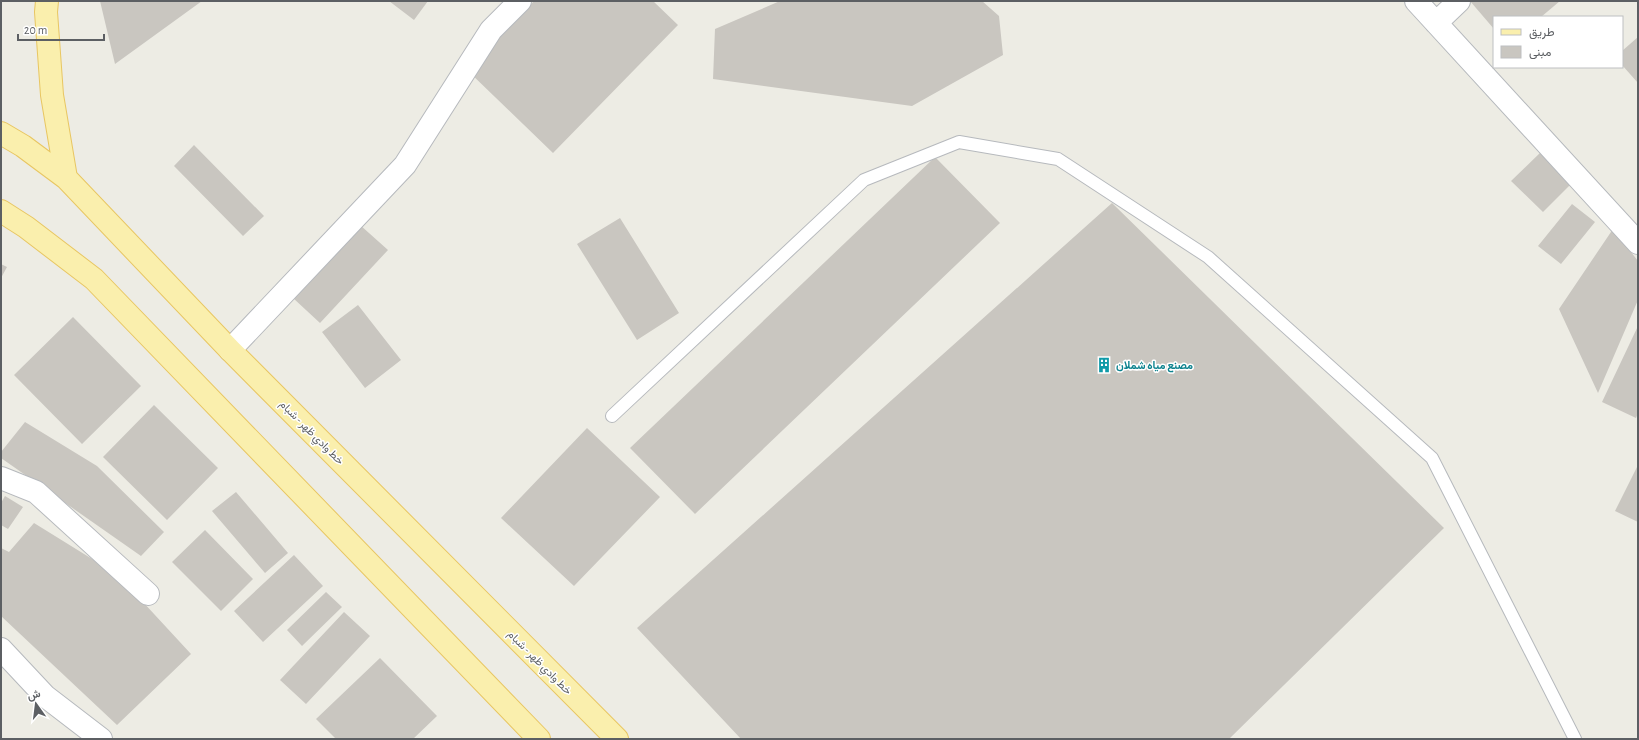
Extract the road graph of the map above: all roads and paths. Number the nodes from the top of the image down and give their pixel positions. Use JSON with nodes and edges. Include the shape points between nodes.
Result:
{"nodes":[{"id":1,"x":47,"y":1,"type":"edge"},
{"id":2,"x":520,"y":1,"type":"edge"},
{"id":3,"x":1416,"y":1,"type":"edge"},
{"id":4,"x":1459,"y":1,"type":"edge"},
{"id":5,"x":1436,"y":23,"type":"junction"},
{"id":6,"x":1,"y":133,"type":"edge"},
{"id":7,"x":66,"y":178,"type":"junction"},
{"id":8,"x":1,"y":211,"type":"edge"},
{"id":9,"x":1636,"y":237,"type":"edge"},
{"id":10,"x":230,"y":350,"type":"junction"},
{"id":11,"x":612,"y":416,"type":"dead end"},
{"id":12,"x":1,"y":478,"type":"edge"},
{"id":13,"x":148,"y":594,"type":"dead end"},
{"id":14,"x":1,"y":650,"type":"edge"},
{"id":15,"x":101,"y":739,"type":"edge"},
{"id":16,"x":539,"y":739,"type":"edge"},
{"id":17,"x":617,"y":739,"type":"edge"},
{"id":18,"x":1575,"y":739,"type":"edge"}],
"edges":[{"from":1,"to":7,"type":"main road","via":[[52,95]]},
{"from":2,"to":10,"type":"street","via":[[492,30],[405,165]]},
{"from":3,"to":5,"type":"street"},
{"from":4,"to":5,"type":"street"},
{"from":5,"to":9,"type":"street"},
{"from":6,"to":7,"type":"main road","name":"خط وادي ظهر - شبام"},
{"from":7,"to":10,"type":"main road","name":"خط وادي ظهر - شبام"},
{"from":8,"to":16,"type":"main road","via":[[94,279]]},
{"from":10,"to":17,"type":"main road","name":"خط وادي ظهر - شبام"},
{"from":11,"to":18,"type":"lane","via":[[864,180],[959,142],[1058,159],[1208,257],[1432,458]]},
{"from":12,"to":13,"type":"street","via":[[36,492]]},
{"from":14,"to":15,"type":"street","via":[[45,696]]}]}
